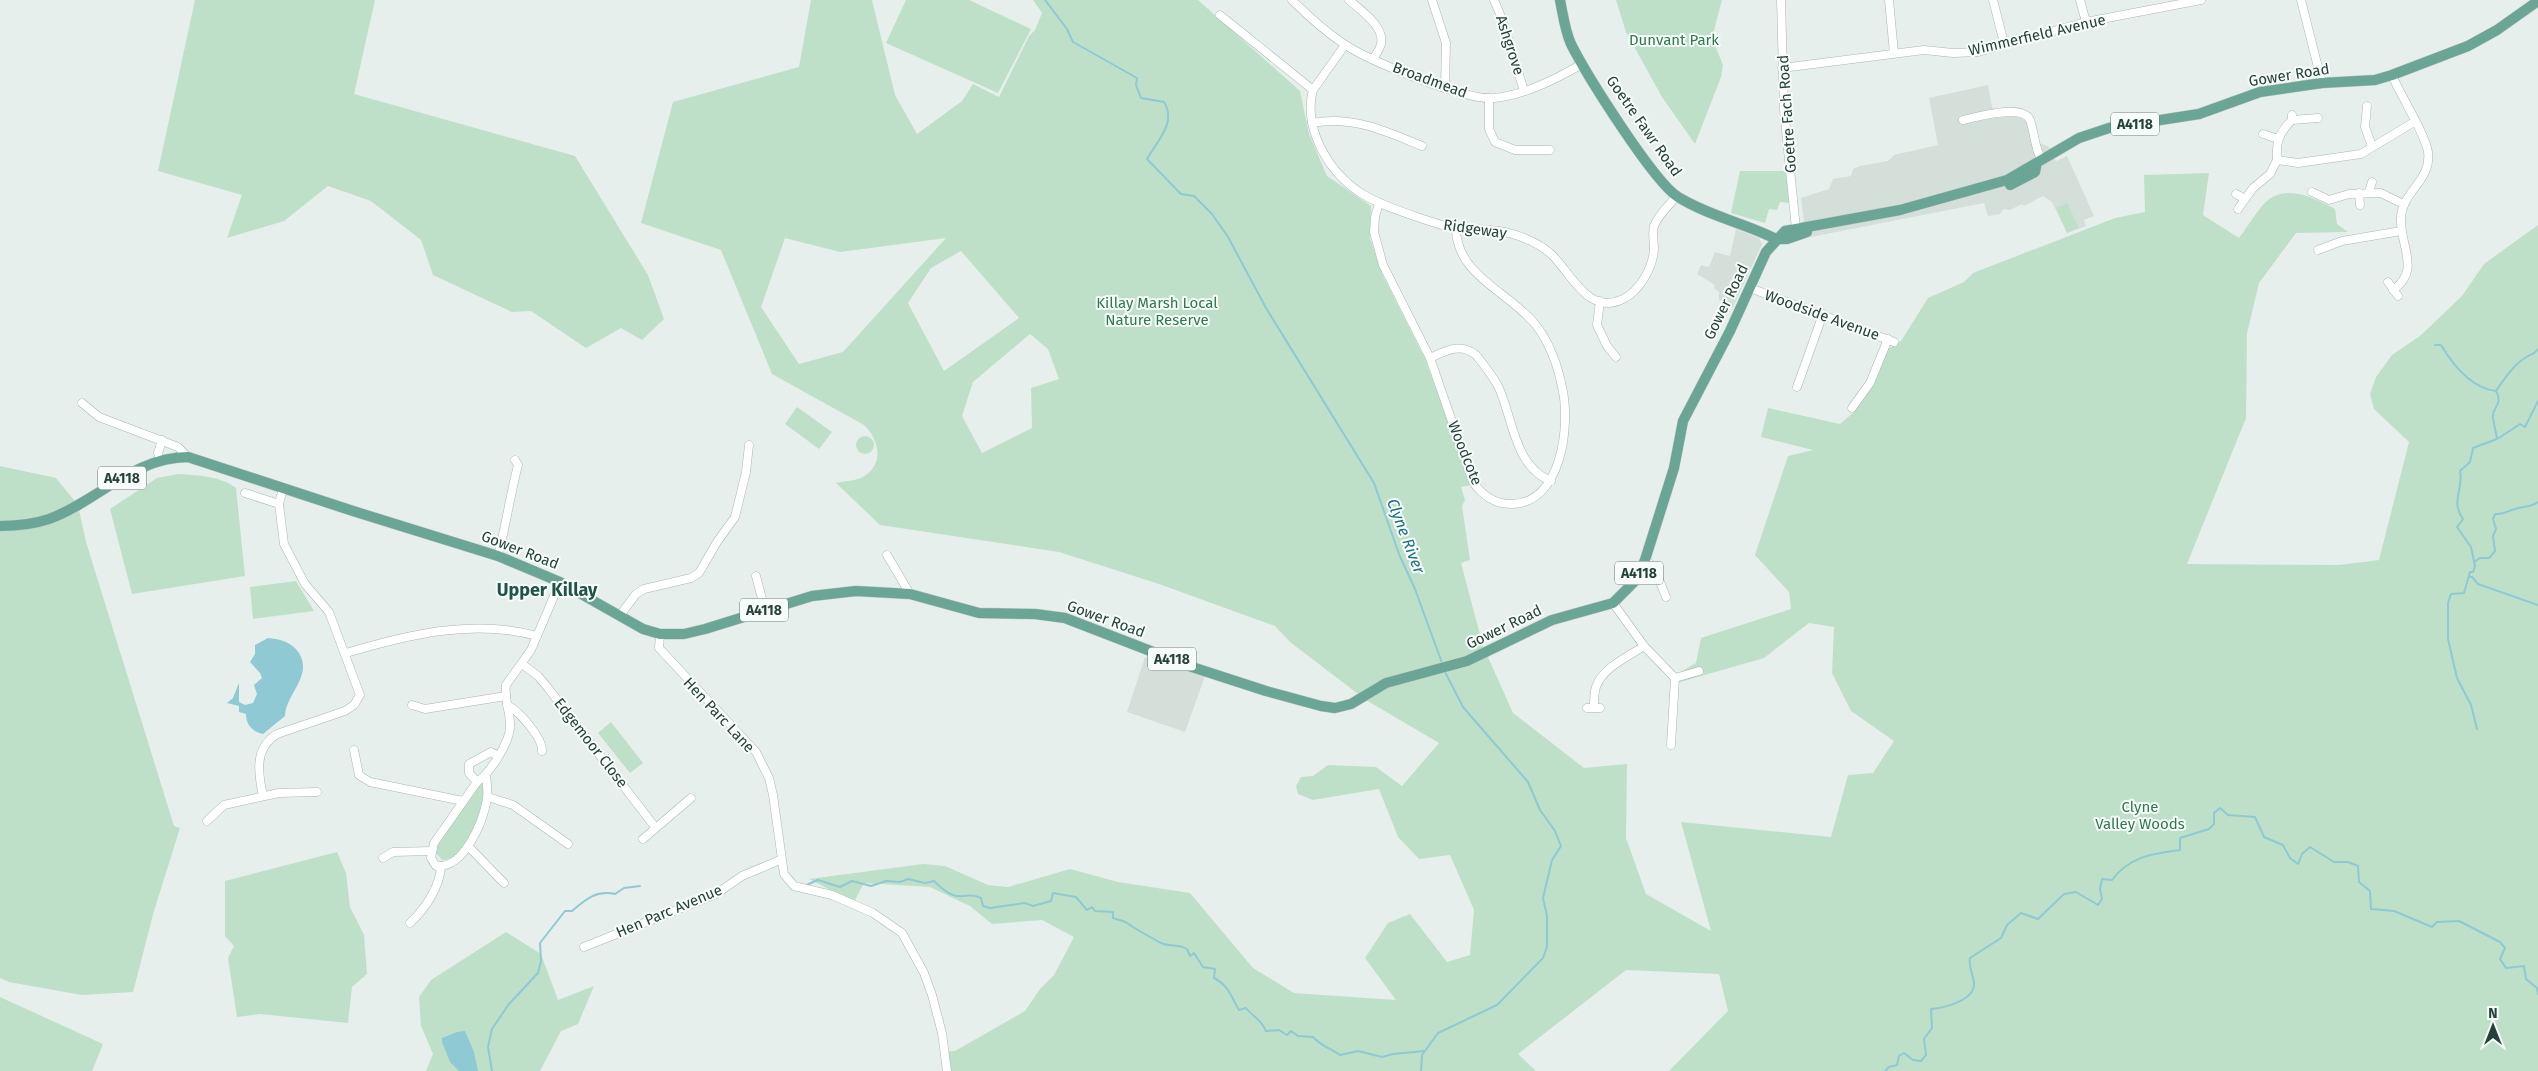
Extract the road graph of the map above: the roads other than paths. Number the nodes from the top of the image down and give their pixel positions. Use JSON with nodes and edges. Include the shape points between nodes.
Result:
{"nodes":[{"id":1,"x":1292,"y":0,"type":"edge"},
{"id":2,"x":1349,"y":0,"type":"edge"},
{"id":3,"x":1432,"y":0,"type":"edge"},
{"id":4,"x":1494,"y":0,"type":"edge"},
{"id":5,"x":1560,"y":0,"type":"edge"},
{"id":6,"x":1781,"y":0,"type":"edge"},
{"id":7,"x":1889,"y":0,"type":"edge"},
{"id":8,"x":1993,"y":0,"type":"edge"},
{"id":9,"x":2080,"y":0,"type":"edge"},
{"id":10,"x":2201,"y":0,"type":"edge"},
{"id":11,"x":2301,"y":0,"type":"edge"},
{"id":12,"x":2538,"y":0,"type":"edge"},
{"id":13,"x":2189,"y":1,"type":"edge"},
{"id":14,"x":1220,"y":15,"type":"dead end"},
{"id":15,"x":2086,"y":22,"type":"junction"},
{"id":16,"x":2004,"y":43,"type":"junction"},
{"id":17,"x":1345,"y":45,"type":"junction"},
{"id":18,"x":1894,"y":53,"type":"junction"},
{"id":19,"x":1373,"y":58,"type":"junction"},
{"id":20,"x":1582,"y":64,"type":"junction"},
{"id":21,"x":1782,"y":68,"type":"junction"},
{"id":22,"x":2392,"y":75,"type":"junction"},
{"id":23,"x":2322,"y":82,"type":"junction"},
{"id":24,"x":1445,"y":88,"type":"junction"},
{"id":25,"x":1313,"y":90,"type":"junction"},
{"id":26,"x":1524,"y":91,"type":"junction"},
{"id":27,"x":1489,"y":98,"type":"junction"},
{"id":28,"x":2367,"y":106,"type":"dead end"},
{"id":29,"x":2318,"y":118,"type":"dead end"},
{"id":30,"x":1963,"y":120,"type":"dead end"},
{"id":31,"x":2414,"y":122,"type":"junction"},
{"id":32,"x":1312,"y":123,"type":"junction"},
{"id":33,"x":2263,"y":134,"type":"dead end"},
{"id":34,"x":2278,"y":139,"type":"junction"},
{"id":35,"x":1422,"y":146,"type":"dead end"},
{"id":36,"x":2372,"y":146,"type":"junction"},
{"id":37,"x":1550,"y":150,"type":"dead end"},
{"id":38,"x":2277,"y":160,"type":"junction"},
{"id":39,"x":2039,"y":162,"type":"junction"},
{"id":40,"x":2372,"y":182,"type":"dead end"},
{"id":41,"x":2312,"y":192,"type":"dead end"},
{"id":42,"x":2369,"y":192,"type":"junction"},
{"id":43,"x":2359,"y":193,"type":"junction"},
{"id":44,"x":2236,"y":194,"type":"dead end"},
{"id":45,"x":1677,"y":196,"type":"junction"},
{"id":46,"x":2245,"y":200,"type":"junction"},
{"id":47,"x":1380,"y":203,"type":"junction"},
{"id":48,"x":2402,"y":204,"type":"junction"},
{"id":49,"x":2360,"y":205,"type":"dead end"},
{"id":50,"x":2238,"y":209,"type":"dead end"},
{"id":51,"x":1849,"y":221,"type":"junction"},
{"id":52,"x":1456,"y":228,"type":"junction"},
{"id":53,"x":1796,"y":229,"type":"junction"},
{"id":54,"x":2401,"y":231,"type":"junction"},
{"id":55,"x":1776,"y":239,"type":"junction"},
{"id":56,"x":2318,"y":250,"type":"dead end"},
{"id":57,"x":2388,"y":282,"type":"dead end"},
{"id":58,"x":1750,"y":288,"type":"junction"},
{"id":59,"x":1600,"y":301,"type":"junction"},
{"id":60,"x":1823,"y":314,"type":"junction"},
{"id":61,"x":1616,"y":357,"type":"dead end"},
{"id":62,"x":1430,"y":358,"type":"junction"},
{"id":63,"x":1797,"y":387,"type":"dead end"},
{"id":64,"x":82,"y":403,"type":"dead end"},
{"id":65,"x":1852,"y":408,"type":"dead end"},
{"id":66,"x":162,"y":440,"type":"junction"},
{"id":67,"x":749,"y":445,"type":"dead end"},
{"id":68,"x":188,"y":457,"type":"junction"},
{"id":69,"x":160,"y":460,"type":"junction"},
{"id":70,"x":515,"y":460,"type":"dead end"},
{"id":71,"x":1550,"y":481,"type":"junction"},
{"id":72,"x":283,"y":488,"type":"junction"},
{"id":73,"x":245,"y":493,"type":"dead end"},
{"id":74,"x":279,"y":504,"type":"junction"},
{"id":75,"x":0,"y":526,"type":"edge"},
{"id":76,"x":887,"y":555,"type":"dead end"},
{"id":77,"x":498,"y":556,"type":"junction"},
{"id":78,"x":1645,"y":560,"type":"junction"},
{"id":79,"x":756,"y":576,"type":"dead end"},
{"id":80,"x":560,"y":582,"type":"junction"},
{"id":81,"x":1662,"y":593,"type":"dead end"},
{"id":82,"x":910,"y":594,"type":"junction"},
{"id":83,"x":1614,"y":603,"type":"junction"},
{"id":84,"x":765,"y":610,"type":"junction"},
{"id":85,"x":621,"y":614,"type":"junction"},
{"id":86,"x":660,"y":634,"type":"junction"},
{"id":87,"x":537,"y":636,"type":"junction"},
{"id":88,"x":1644,"y":646,"type":"junction"},
{"id":89,"x":346,"y":653,"type":"junction"},
{"id":90,"x":522,"y":664,"type":"junction"},
{"id":91,"x":1698,"y":671,"type":"dead end"},
{"id":92,"x":1675,"y":678,"type":"junction"},
{"id":93,"x":506,"y":696,"type":"junction"},
{"id":94,"x":412,"y":705,"type":"dead end"},
{"id":95,"x":507,"y":705,"type":"junction"},
{"id":96,"x":1594,"y":708,"type":"dead end"},
{"id":97,"x":1671,"y":745,"type":"dead end"},
{"id":98,"x":354,"y":750,"type":"dead end"},
{"id":99,"x":542,"y":751,"type":"dead end"},
{"id":100,"x":498,"y":756,"type":"junction"},
{"id":101,"x":486,"y":776,"type":"junction"},
{"id":102,"x":477,"y":782,"type":"junction"},
{"id":103,"x":317,"y":792,"type":"dead end"},
{"id":104,"x":263,"y":796,"type":"junction"},
{"id":105,"x":488,"y":797,"type":"junction"},
{"id":106,"x":691,"y":798,"type":"dead end"},
{"id":107,"x":463,"y":801,"type":"junction"},
{"id":108,"x":207,"y":820,"type":"dead end"},
{"id":109,"x":655,"y":827,"type":"junction"},
{"id":110,"x":644,"y":839,"type":"dead end"},
{"id":111,"x":568,"y":844,"type":"dead end"},
{"id":112,"x":468,"y":846,"type":"junction"},
{"id":113,"x":432,"y":851,"type":"junction"},
{"id":114,"x":383,"y":858,"type":"dead end"},
{"id":115,"x":780,"y":860,"type":"junction"},
{"id":116,"x":441,"y":866,"type":"junction"},
{"id":117,"x":504,"y":883,"type":"dead end"},
{"id":118,"x":410,"y":923,"type":"dead end"},
{"id":119,"x":584,"y":947,"type":"dead end"},
{"id":120,"x":947,"y":1071,"type":"edge"}],
"edges":[{"from":1,"to":17,"type":"street","name":"Broadmead"},
{"from":2,"to":19,"type":"street","via":[[1381,34],[1381,44]]},
{"from":3,"to":24,"type":"street","via":[[1446,43]]},
{"from":4,"to":26,"type":"street","name":"Ashgrove"},
{"from":5,"to":20,"type":"main road","name":"Goetre Fawr Road","via":[[1568,34]]},
{"from":6,"to":21,"type":"street","name":"Goetre Fach Road"},
{"from":7,"to":18,"type":"street"},
{"from":8,"to":16,"type":"street"},
{"from":9,"to":15,"type":"street"},
{"from":10,"to":13,"type":"street","name":"Wimmerfield Avenue"},
{"from":11,"to":23,"type":"street"},
{"from":12,"to":22,"type":"main road","name":"Gower Road","number":"A4118","via":[[2468,46]]},
{"from":13,"to":15,"type":"street","name":"Wimmerfield Avenue"},
{"from":14,"to":25,"type":"street"},
{"from":15,"to":16,"type":"street","name":"Wimmerfield Avenue"},
{"from":16,"to":18,"type":"street","name":"Wimmerfield Avenue","via":[[1978,52],[1924,50]]},
{"from":17,"to":19,"type":"street","name":"Broadmead"},
{"from":17,"to":25,"type":"street"},
{"from":18,"to":21,"type":"street","name":"Wimmerfield Avenue"},
{"from":19,"to":24,"type":"street","name":"Broadmead"},
{"from":20,"to":26,"type":"street","name":"Broadmead"},
{"from":20,"to":45,"type":"main road","name":"Goetre Fawr Road","via":[[1656,174]]},
{"from":21,"to":53,"type":"street","name":"Goetre Fach Road"},
{"from":22,"to":23,"type":"main road","name":"Gower Road","number":"A4118","via":[[2364,81]]},
{"from":22,"to":31,"type":"street"},
{"from":23,"to":39,"type":"main road","name":"Gower Road","number":"A4118","via":[[2260,92],[2179,118],[2109,128],[2079,138]]},
{"from":24,"to":27,"type":"street","name":"Broadmead"},
{"from":25,"to":32,"type":"street","name":"Ridgeway","via":[[1310,99]]},
{"from":26,"to":27,"type":"street","name":"Broadmead"},
{"from":27,"to":37,"type":"street","via":[[1489,129],[1495,142],[1514,150]]},
{"from":28,"to":36,"type":"street","via":[[2365,127]]},
{"from":29,"to":34,"type":"street","via":[[2292,118]]},
{"from":30,"to":39,"type":"street","via":[[2014,110],[2025,113]]},
{"from":31,"to":36,"type":"street"},
{"from":31,"to":48,"type":"street","via":[[2428,152],[2427,164],[2422,180]]},
{"from":32,"to":35,"type":"street","via":[[1354,121]]},
{"from":32,"to":47,"type":"street","name":"Ridgeway","via":[[1317,142],[1333,170],[1352,188]]},
{"from":33,"to":34,"type":"street"},
{"from":34,"to":38,"type":"street"},
{"from":36,"to":38,"type":"street","via":[[2360,154],[2298,162]]},
{"from":38,"to":46,"type":"street","via":[[2270,174],[2253,188]]},
{"from":39,"to":51,"type":"main road","name":"Gower Road","number":"A4118","via":[[2035,172],[2000,189]]},
{"from":40,"to":42,"type":"street"},
{"from":41,"to":43,"type":"street","via":[[2329,200]]},
{"from":42,"to":43,"type":"street"},
{"from":42,"to":48,"type":"street","via":[[2381,192]]},
{"from":43,"to":49,"type":"street"},
{"from":44,"to":46,"type":"street"},
{"from":45,"to":55,"type":"main road","name":"Goetre Fawr Road"},
{"from":45,"to":59,"type":"street","via":[[1655,224],[1652,259],[1638,286],[1623,299]]},
{"from":46,"to":50,"type":"street"},
{"from":47,"to":52,"type":"street","name":"Ridgeway"},
{"from":47,"to":62,"type":"street","name":"Woodcote","via":[[1374,225],[1383,265]]},
{"from":48,"to":54,"type":"street"},
{"from":51,"to":53,"type":"main road","name":"Gower Road","number":"A4118"},
{"from":51,"to":55,"type":"main road","name":"Gower Road","number":"A4118","via":[[1787,239]]},
{"from":52,"to":59,"type":"street","name":"Ridgeway","via":[[1498,230],[1539,245],[1553,256],[1581,291]]},
{"from":52,"to":71,"type":"street","name":"Woodcote","via":[[1459,250],[1467,264],[1535,324],[1553,357],[1565,401],[1564,433]]},
{"from":53,"to":55,"type":"main road","name":"Gower Road","number":"A4118","via":[[1785,231]]},
{"from":54,"to":56,"type":"street","via":[[2342,241]]},
{"from":54,"to":57,"type":"street","via":[[2408,274],[2396,293]]},
{"from":55,"to":58,"type":"main road","name":"Gower Road","number":"A4118","via":[[1766,252]]},
{"from":58,"to":60,"type":"street","name":"Woodside Avenue"},
{"from":58,"to":78,"type":"main road","name":"Gower Road","number":"A4118","via":[[1683,421],[1674,468]]},
{"from":59,"to":61,"type":"street","via":[[1597,325]]},
{"from":60,"to":63,"type":"street"},
{"from":60,"to":65,"type":"street","name":"Woodside Avenue","via":[[1891,340],[1870,383]]},
{"from":62,"to":71,"type":"street","via":[[1459,348],[1476,355],[1499,387],[1514,434],[1527,461],[1538,475]]},
{"from":62,"to":71,"type":"street","name":"Woodcote","via":[[1470,476],[1478,489],[1492,500],[1513,504],[1535,498]]},
{"from":64,"to":66,"type":"street","via":[[99,417]]},
{"from":66,"to":68,"type":"street","via":[[178,447]]},
{"from":66,"to":69,"type":"street","via":[[158,453]]},
{"from":67,"to":85,"type":"street","via":[[735,517],[699,573],[691,578],[644,589],[636,594]]},
{"from":68,"to":69,"type":"main road","number":"A4118"},
{"from":68,"to":72,"type":"main road","number":"A4118"},
{"from":69,"to":75,"type":"main road","number":"A4118","via":[[137,468],[78,505],[48,519]]},
{"from":70,"to":77,"type":"street","via":[[518,465],[505,502],[510,512]]},
{"from":72,"to":74,"type":"street"},
{"from":72,"to":77,"type":"main road","name":"Gower Road","number":"A4118"},
{"from":73,"to":74,"type":"street"},
{"from":74,"to":89,"type":"street","via":[[284,544],[305,584],[329,612]]},
{"from":76,"to":82,"type":"street"},
{"from":77,"to":80,"type":"main road","name":"Gower Road","number":"A4118"},
{"from":78,"to":81,"type":"street","via":[[1654,567]]},
{"from":78,"to":83,"type":"main road","name":"Gower Road","number":"A4118","via":[[1636,580]]},
{"from":79,"to":84,"type":"street"},
{"from":80,"to":85,"type":"main road","name":"Gower Road","number":"A4118"},
{"from":80,"to":87,"type":"street"},
{"from":82,"to":83,"type":"main road","name":"Gower Road","number":"A4118","via":[[979,613],[1065,618],[1266,691],[1335,708],[1351,704],[1386,683],[1467,661],[1552,620]]},
{"from":82,"to":84,"type":"main road","name":"Gower Road","number":"A4118","via":[[877,591],[830,594],[793,600]]},
{"from":83,"to":88,"type":"street"},
{"from":84,"to":86,"type":"main road","name":"Gower Road","number":"A4118","via":[[684,634]]},
{"from":85,"to":86,"type":"main road","name":"Gower Road","number":"A4118","via":[[644,629]]},
{"from":86,"to":115,"type":"street","name":"Hen Parc Lane","via":[[659,648],[756,752],[774,795]]},
{"from":87,"to":89,"type":"street","via":[[502,630],[438,630]]},
{"from":87,"to":90,"type":"street"},
{"from":88,"to":92,"type":"street"},
{"from":88,"to":96,"type":"street","via":[[1600,679],[1595,688]]},
{"from":89,"to":104,"type":"street","via":[[360,695],[345,711],[268,739],[259,762]]},
{"from":90,"to":93,"type":"street","via":[[508,681]]},
{"from":90,"to":109,"type":"street","name":"Edgemoor Close","via":[[548,688]]},
{"from":91,"to":92,"type":"street"},
{"from":92,"to":97,"type":"street"},
{"from":93,"to":94,"type":"street","via":[[425,709]]},
{"from":93,"to":95,"type":"street"},
{"from":95,"to":99,"type":"street","via":[[531,728]]},
{"from":95,"to":100,"type":"street","via":[[510,726]]},
{"from":98,"to":107,"type":"street","via":[[359,775],[370,782]]},
{"from":100,"to":101,"type":"street"},
{"from":100,"to":102,"type":"street","via":[[491,752],[470,764],[468,773]]},
{"from":101,"to":102,"type":"street"},
{"from":101,"to":105,"type":"street"},
{"from":102,"to":107,"type":"street"},
{"from":103,"to":104,"type":"street"},
{"from":104,"to":108,"type":"street","via":[[224,805]]},
{"from":105,"to":111,"type":"street","via":[[513,805]]},
{"from":105,"to":112,"type":"street"},
{"from":106,"to":109,"type":"street"},
{"from":107,"to":113,"type":"street","via":[[434,843]]},
{"from":109,"to":110,"type":"street"},
{"from":112,"to":116,"type":"street","via":[[457,860]]},
{"from":112,"to":117,"type":"street"},
{"from":113,"to":114,"type":"street","via":[[393,852]]},
{"from":113,"to":116,"type":"street","via":[[433,863]]},
{"from":115,"to":119,"type":"street","name":"Hen Parc Avenue","via":[[742,876],[716,894]]},
{"from":115,"to":120,"type":"street","via":[[784,874],[794,886],[832,895],[873,914],[902,933],[932,995]]},
{"from":116,"to":118,"type":"street","via":[[430,898]]}]}
